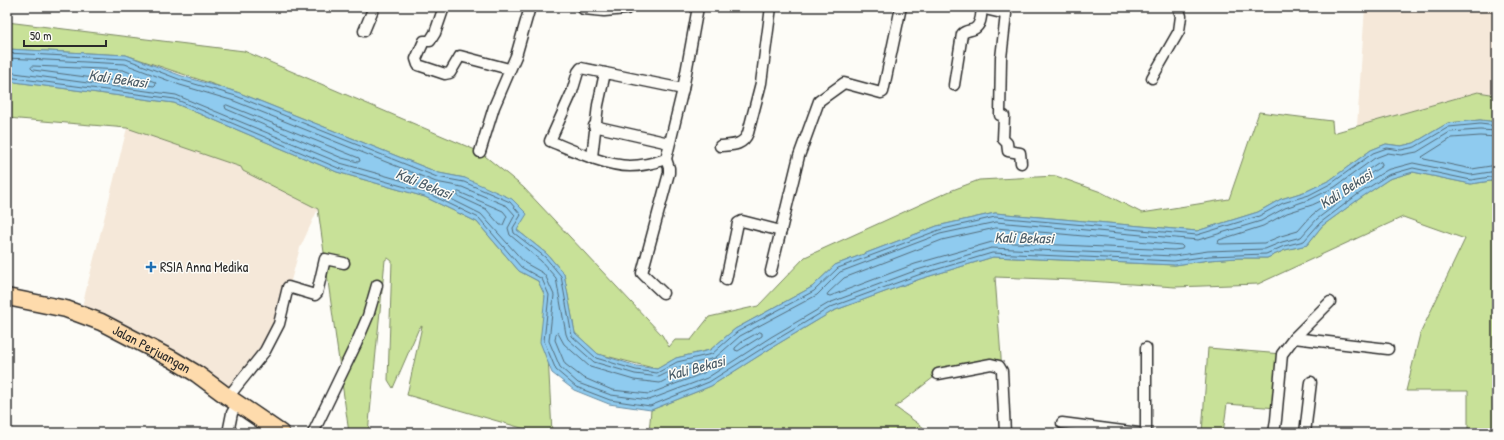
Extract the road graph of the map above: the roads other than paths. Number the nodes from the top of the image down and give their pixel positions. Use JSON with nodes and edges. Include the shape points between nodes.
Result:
{"nodes":[{"id":1,"x":374,"y":7,"type":"edge"},
{"id":2,"x":444,"y":7,"type":"edge"},
{"id":3,"x":530,"y":7,"type":"edge"},
{"id":4,"x":584,"y":7,"type":"edge"},
{"id":5,"x":626,"y":7,"type":"edge"},
{"id":6,"x":698,"y":7,"type":"edge"},
{"id":7,"x":771,"y":7,"type":"edge"},
{"id":8,"x":901,"y":7,"type":"edge"},
{"id":9,"x":982,"y":7,"type":"edge"},
{"id":10,"x":989,"y":7,"type":"edge"},
{"id":11,"x":1178,"y":7,"type":"edge"},
{"id":12,"x":605,"y":8,"type":"edge"},
{"id":13,"x":364,"y":31,"type":"dead end"},
{"id":14,"x":509,"y":69,"type":"junction"},
{"id":15,"x":606,"y":73,"type":"junction"},
{"id":16,"x":1152,"y":78,"type":"dead end"},
{"id":17,"x":954,"y":85,"type":"dead end"},
{"id":18,"x":683,"y":89,"type":"junction"},
{"id":19,"x":594,"y":126,"type":"junction"},
{"id":20,"x":669,"y":144,"type":"junction"},
{"id":21,"x":720,"y":146,"type":"dead end"},
{"id":22,"x":480,"y":152,"type":"dead end"},
{"id":23,"x":592,"y":157,"type":"junction"},
{"id":24,"x":666,"y":159,"type":"junction"},
{"id":25,"x":1021,"y":163,"type":"dead end"},
{"id":26,"x":781,"y":231,"type":"junction"},
{"id":27,"x":344,"y":263,"type":"dead end"},
{"id":28,"x":771,"y":271,"type":"dead end"},
{"id":29,"x":726,"y":280,"type":"dead end"},
{"id":30,"x":377,"y":285,"type":"dead end"},
{"id":31,"x":663,"y":293,"type":"dead end"},
{"id":32,"x":7,"y":297,"type":"edge"},
{"id":33,"x":1330,"y":302,"type":"dead end"},
{"id":34,"x":1294,"y":338,"type":"junction"},
{"id":35,"x":1146,"y":348,"type":"dead end"},
{"id":36,"x":1388,"y":349,"type":"dead end"},
{"id":37,"x":938,"y":374,"type":"dead end"},
{"id":38,"x":1311,"y":382,"type":"dead end"},
{"id":39,"x":233,"y":400,"type":"junction"},
{"id":40,"x":1062,"y":423,"type":"dead end"},
{"id":41,"x":228,"y":433,"type":"edge"},
{"id":42,"x":281,"y":433,"type":"edge"},
{"id":43,"x":313,"y":433,"type":"edge"},
{"id":44,"x":1005,"y":433,"type":"edge"},
{"id":45,"x":1138,"y":433,"type":"edge"},
{"id":46,"x":1146,"y":433,"type":"edge"},
{"id":47,"x":1274,"y":433,"type":"edge"},
{"id":48,"x":1304,"y":433,"type":"edge"}],
"edges":[{"from":1,"to":13,"type":"street"},
{"from":2,"to":14,"type":"street","via":[[435,33],[430,41],[424,41],[416,59],[418,64],[445,74],[450,73],[460,56]]},
{"from":3,"to":14,"type":"street","via":[[516,56]]},
{"from":4,"to":12,"type":"street"},
{"from":5,"to":12,"type":"street"},
{"from":6,"to":18,"type":"street"},
{"from":7,"to":21,"type":"street","via":[[761,83],[747,138],[739,144]]},
{"from":8,"to":26,"type":"street","via":[[882,92],[843,84],[819,101],[799,156]]},
{"from":9,"to":17,"type":"street","via":[[978,26],[962,34]]},
{"from":10,"to":25,"type":"street","via":[[989,10],[1006,14],[1001,58],[1000,115],[1004,116],[1003,139],[1007,143],[1008,151],[1020,154]]},
{"from":11,"to":16,"type":"street","via":[[1181,16],[1179,31]]},
{"from":14,"to":22,"type":"street"},
{"from":15,"to":18,"type":"street"},
{"from":15,"to":19,"type":"street"},
{"from":15,"to":23,"type":"street","via":[[581,68],[550,141]]},
{"from":18,"to":20,"type":"street"},
{"from":19,"to":20,"type":"street"},
{"from":19,"to":23,"type":"street"},
{"from":20,"to":24,"type":"street"},
{"from":23,"to":24,"type":"street","via":[[629,166]]},
{"from":24,"to":31,"type":"street","via":[[669,173],[642,273]]},
{"from":26,"to":28,"type":"street"},
{"from":26,"to":29,"type":"street","via":[[742,221],[738,223]]},
{"from":27,"to":39,"type":"street","via":[[325,259],[315,295],[288,287],[279,324],[265,351]]},
{"from":30,"to":43,"type":"street","via":[[356,344]]},
{"from":32,"to":39,"type":"main road","name":"Jalan Perjuangan","via":[[66,309],[100,322],[197,374]]},
{"from":33,"to":34,"type":"street"},
{"from":34,"to":36,"type":"street"},
{"from":34,"to":47,"type":"street","via":[[1282,354]]},
{"from":35,"to":46,"type":"street"},
{"from":37,"to":44,"type":"street","via":[[991,364],[999,366],[1002,371]]},
{"from":38,"to":48,"type":"street"},
{"from":39,"to":41,"type":"street"},
{"from":39,"to":42,"type":"main road","name":"Jalan Perjuangan"},
{"from":40,"to":45,"type":"street"}]}
